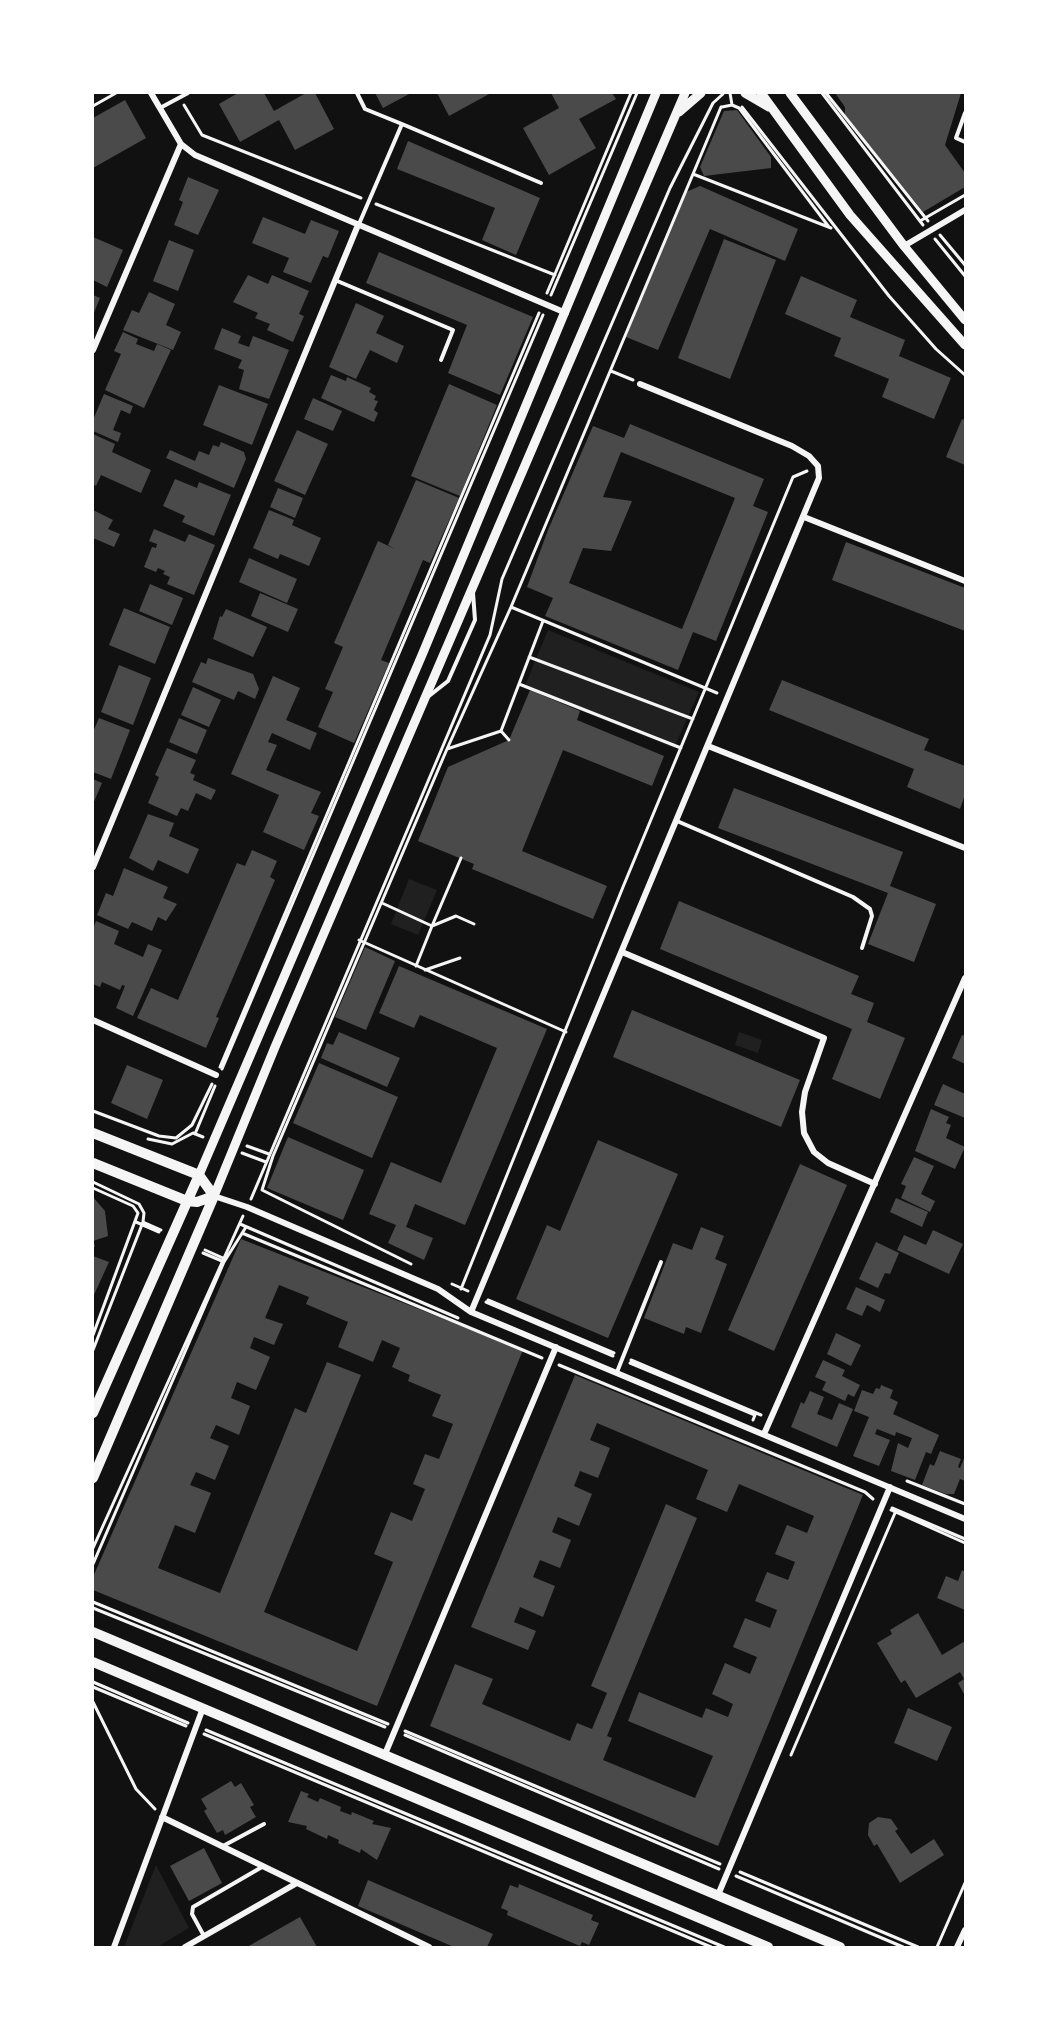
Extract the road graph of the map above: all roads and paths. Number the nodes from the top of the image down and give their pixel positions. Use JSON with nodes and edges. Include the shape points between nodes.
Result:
{"nodes":[{"id":1,"x":116,"y":93,"type":"edge"},
{"id":2,"x":151,"y":93,"type":"edge"},
{"id":3,"x":188,"y":93,"type":"edge"},
{"id":4,"x":357,"y":93,"type":"edge"},
{"id":5,"x":631,"y":93,"type":"edge"},
{"id":6,"x":638,"y":93,"type":"edge"},
{"id":7,"x":656,"y":93,"type":"edge"},
{"id":8,"x":685,"y":93,"type":"edge"},
{"id":9,"x":701,"y":93,"type":"edge"},
{"id":10,"x":745,"y":93,"type":"edge"},
{"id":11,"x":761,"y":93,"type":"edge"},
{"id":12,"x":790,"y":93,"type":"edge"},
{"id":13,"x":822,"y":93,"type":"edge"},
{"id":14,"x":826,"y":93,"type":"edge"},
{"id":15,"x":722,"y":94,"type":"edge"},
{"id":16,"x":730,"y":94,"type":"edge"},
{"id":17,"x":715,"y":96,"type":"junction"},
{"id":18,"x":180,"y":97,"type":"junction"},
{"id":19,"x":732,"y":105,"type":"junction"},
{"id":20,"x":93,"y":106,"type":"edge"},
{"id":21,"x":721,"y":107,"type":"junction"},
{"id":22,"x":160,"y":108,"type":"junction"},
{"id":23,"x":772,"y":109,"type":"junction"},
{"id":24,"x":965,"y":113,"type":"edge"},
{"id":25,"x":677,"y":114,"type":"junction"},
{"id":26,"x":402,"y":124,"type":"junction"},
{"id":27,"x":965,"y":142,"type":"edge"},
{"id":28,"x":181,"y":144,"type":"junction"},
{"id":29,"x":693,"y":174,"type":"junction"},
{"id":30,"x":541,"y":183,"type":"dead end"},
{"id":31,"x":965,"y":195,"type":"edge"},
{"id":32,"x":368,"y":201,"type":"junction"},
{"id":33,"x":965,"y":210,"type":"edge"},
{"id":34,"x":926,"y":218,"type":"junction"},
{"id":35,"x":920,"y":221,"type":"junction"},
{"id":36,"x":358,"y":225,"type":"junction"},
{"id":37,"x":931,"y":230,"type":"junction"},
{"id":38,"x":904,"y":246,"type":"junction"},
{"id":39,"x":965,"y":265,"type":"edge"},
{"id":40,"x":555,"y":275,"type":"junction"},
{"id":41,"x":965,"y":276,"type":"edge"},
{"id":42,"x":335,"y":280,"type":"junction"},
{"id":43,"x":545,"y":304,"type":"junction"},
{"id":44,"x":566,"y":313,"type":"junction"},
{"id":45,"x":965,"y":320,"type":"edge"},
{"id":46,"x":965,"y":345,"type":"edge"},
{"id":47,"x":93,"y":350,"type":"edge"},
{"id":48,"x":441,"y":360,"type":"dead end"},
{"id":49,"x":611,"y":371,"type":"junction"},
{"id":50,"x":965,"y":375,"type":"edge"},
{"id":51,"x":640,"y":384,"type":"joint"},
{"id":52,"x":818,"y":466,"type":"junction"},
{"id":53,"x":804,"y":517,"type":"junction"},
{"id":54,"x":965,"y":581,"type":"edge"},
{"id":55,"x":473,"y":589,"type":"junction"},
{"id":56,"x":511,"y":607,"type":"junction"},
{"id":57,"x":543,"y":621,"type":"junction"},
{"id":58,"x":529,"y":657,"type":"junction"},
{"id":59,"x":519,"y":684,"type":"junction"},
{"id":60,"x":706,"y":689,"type":"junction"},
{"id":61,"x":728,"y":698,"type":"junction"},
{"id":62,"x":426,"y":699,"type":"junction"},
{"id":63,"x":693,"y":719,"type":"junction"},
{"id":64,"x":501,"y":731,"type":"junction"},
{"id":65,"x":509,"y":740,"type":"dead end"},
{"id":66,"x":708,"y":746,"type":"junction"},
{"id":67,"x":447,"y":748,"type":"junction"},
{"id":68,"x":681,"y":748,"type":"junction"},
{"id":69,"x":677,"y":821,"type":"junction"},
{"id":70,"x":965,"y":848,"type":"edge"},
{"id":71,"x":461,"y":858,"type":"dead end"},
{"id":72,"x":93,"y":867,"type":"edge"},
{"id":73,"x":382,"y":903,"type":"junction"},
{"id":74,"x":474,"y":924,"type":"dead end"},
{"id":75,"x":432,"y":926,"type":"junction"},
{"id":76,"x":359,"y":940,"type":"junction"},
{"id":77,"x":365,"y":943,"type":"junction"},
{"id":78,"x":862,"y":948,"type":"dead end"},
{"id":79,"x":622,"y":952,"type":"junction"},
{"id":80,"x":460,"y":957,"type":"dead end"},
{"id":81,"x":416,"y":966,"type":"junction"},
{"id":82,"x":424,"y":970,"type":"junction"},
{"id":83,"x":965,"y":978,"type":"edge"},
{"id":84,"x":93,"y":1020,"type":"edge"},
{"id":85,"x":566,"y":1032,"type":"junction"},
{"id":86,"x":218,"y":1074,"type":"junction"},
{"id":87,"x":216,"y":1083,"type":"dead end"},
{"id":88,"x":93,"y":1111,"type":"edge"},
{"id":89,"x":93,"y":1133,"type":"edge"},
{"id":90,"x":195,"y":1134,"type":"junction"},
{"id":91,"x":146,"y":1138,"type":"dead end"},
{"id":92,"x":214,"y":1141,"type":"junction"},
{"id":93,"x":232,"y":1149,"type":"junction"},
{"id":94,"x":266,"y":1162,"type":"junction"},
{"id":95,"x":93,"y":1163,"type":"edge"},
{"id":96,"x":199,"y":1175,"type":"junction"},
{"id":97,"x":93,"y":1182,"type":"edge"},
{"id":98,"x":875,"y":1184,"type":"junction"},
{"id":99,"x":93,"y":1188,"type":"edge"},
{"id":100,"x":214,"y":1196,"type":"junction"},
{"id":101,"x":187,"y":1200,"type":"junction"},
{"id":102,"x":247,"y":1207,"type":"junction"},
{"id":103,"x":143,"y":1222,"type":"junction"},
{"id":104,"x":246,"y":1226,"type":"dead end"},
{"id":105,"x":242,"y":1233,"type":"junction"},
{"id":106,"x":171,"y":1234,"type":"junction"},
{"id":107,"x":192,"y":1244,"type":"junction"},
{"id":108,"x":223,"y":1258,"type":"junction"},
{"id":109,"x":661,"y":1262,"type":"dead end"},
{"id":110,"x":419,"y":1268,"type":"dead end"},
{"id":111,"x":451,"y":1284,"type":"dead end"},
{"id":112,"x":461,"y":1289,"type":"junction"},
{"id":113,"x":477,"y":1295,"type":"junction"},
{"id":114,"x":471,"y":1312,"type":"junction"},
{"id":115,"x":93,"y":1335,"type":"edge"},
{"id":116,"x":556,"y":1347,"type":"junction"},
{"id":117,"x":93,"y":1350,"type":"edge"},
{"id":118,"x":623,"y":1357,"type":"junction"},
{"id":119,"x":550,"y":1361,"type":"junction"},
{"id":120,"x":616,"y":1372,"type":"junction"},
{"id":121,"x":93,"y":1413,"type":"edge"},
{"id":122,"x":770,"y":1419,"type":"junction"},
{"id":123,"x":764,"y":1434,"type":"junction"},
{"id":124,"x":93,"y":1478,"type":"edge"},
{"id":125,"x":902,"y":1479,"type":"dead end"},
{"id":126,"x":890,"y":1486,"type":"junction"},
{"id":127,"x":965,"y":1504,"type":"edge"},
{"id":128,"x":883,"y":1505,"type":"junction"},
{"id":129,"x":895,"y":1512,"type":"junction"},
{"id":130,"x":965,"y":1519,"type":"edge"},
{"id":131,"x":965,"y":1541,"type":"edge"},
{"id":132,"x":93,"y":1548,"type":"edge"},
{"id":133,"x":93,"y":1564,"type":"edge"},
{"id":134,"x":93,"y":1602,"type":"edge"},
{"id":135,"x":93,"y":1608,"type":"edge"},
{"id":136,"x":93,"y":1632,"type":"edge"},
{"id":137,"x":93,"y":1662,"type":"edge"},
{"id":138,"x":93,"y":1685,"type":"edge"},
{"id":139,"x":93,"y":1702,"type":"edge"},
{"id":140,"x":203,"y":1708,"type":"junction"},
{"id":141,"x":195,"y":1728,"type":"junction"},
{"id":142,"x":395,"y":1729,"type":"junction"},
{"id":143,"x":385,"y":1754,"type":"junction"},
{"id":144,"x":787,"y":1763,"type":"dead end"},
{"id":145,"x":162,"y":1817,"type":"junction"},
{"id":146,"x":264,"y":1824,"type":"dead end"},
{"id":147,"x":222,"y":1846,"type":"junction"},
{"id":148,"x":745,"y":1861,"type":"dead end"},
{"id":149,"x":263,"y":1866,"type":"junction"},
{"id":150,"x":728,"y":1870,"type":"junction"},
{"id":151,"x":740,"y":1872,"type":"junction"},
{"id":152,"x":297,"y":1883,"type":"junction"},
{"id":153,"x":965,"y":1883,"type":"edge"},
{"id":154,"x":718,"y":1895,"type":"junction"},
{"id":155,"x":965,"y":1930,"type":"edge"},
{"id":156,"x":204,"y":1936,"type":"junction"},
{"id":157,"x":114,"y":1947,"type":"edge"},
{"id":158,"x":185,"y":1947,"type":"edge"},
{"id":159,"x":429,"y":1947,"type":"edge"},
{"id":160,"x":711,"y":1947,"type":"edge"},
{"id":161,"x":724,"y":1947,"type":"edge"},
{"id":162,"x":768,"y":1947,"type":"edge"},
{"id":163,"x":840,"y":1947,"type":"edge"},
{"id":164,"x":903,"y":1947,"type":"edge"},
{"id":165,"x":918,"y":1947,"type":"edge"},
{"id":166,"x":937,"y":1947,"type":"edge"},
{"id":167,"x":957,"y":1947,"type":"edge"}],
"edges":[{"from":1,"to":20,"type":"path"},
{"from":2,"to":22,"type":"street"},
{"from":3,"to":18,"type":"lane"},
{"from":4,"to":26,"type":"lane","via":[[365,109]]},
{"from":5,"to":40,"type":"path"},
{"from":6,"to":43,"type":"path"},
{"from":7,"to":44,"type":"street"},
{"from":8,"to":25,"type":"street"},
{"from":9,"to":25,"type":"street"},
{"from":10,"to":23,"type":"street"},
{"from":11,"to":23,"type":"street"},
{"from":12,"to":38,"type":"street"},
{"from":13,"to":35,"type":"path"},
{"from":14,"to":34,"type":"path"},
{"from":15,"to":16,"type":"path"},
{"from":15,"to":17,"type":"path"},
{"from":16,"to":19,"type":"path"},
{"from":16,"to":50,"type":"path","via":[[889,296],[936,350]]},
{"from":17,"to":21,"type":"path"},
{"from":17,"to":76,"type":"path","via":[[670,188],[502,579],[490,635]]},
{"from":18,"to":22,"type":"lane"},
{"from":18,"to":32,"type":"path","via":[[202,135]]},
{"from":19,"to":21,"type":"path"},
{"from":19,"to":29,"type":"path","via":[[739,108],[831,228]]},
{"from":21,"to":29,"type":"path"},
{"from":22,"to":28,"type":"street"},
{"from":23,"to":46,"type":"street","via":[[850,215]]},
{"from":24,"to":27,"type":"lane","via":[[956,138]]},
{"from":25,"to":55,"type":"street"},
{"from":26,"to":30,"type":"lane"},
{"from":26,"to":32,"type":"lane"},
{"from":28,"to":36,"type":"street","via":[[195,155]]},
{"from":28,"to":47,"type":"street"},
{"from":29,"to":49,"type":"path"},
{"from":31,"to":34,"type":"path"},
{"from":32,"to":36,"type":"lane"},
{"from":32,"to":40,"type":"path"},
{"from":33,"to":37,"type":"street"},
{"from":34,"to":35,"type":"path"},
{"from":34,"to":37,"type":"path"},
{"from":35,"to":37,"type":"path"},
{"from":36,"to":42,"type":"street"},
{"from":36,"to":43,"type":"street"},
{"from":37,"to":38,"type":"street"},
{"from":37,"to":39,"type":"path"},
{"from":37,"to":41,"type":"path"},
{"from":38,"to":45,"type":"street"},
{"from":40,"to":43,"type":"path"},
{"from":42,"to":48,"type":"lane","via":[[453,330]]},
{"from":42,"to":72,"type":"street"},
{"from":43,"to":44,"type":"street"},
{"from":43,"to":86,"type":"path"},
{"from":44,"to":92,"type":"street"},
{"from":49,"to":51,"type":"path"},
{"from":49,"to":56,"type":"path"},
{"from":51,"to":52,"type":"street","via":[[792,446]]},
{"from":52,"to":53,"type":"street","via":[[819,478]]},
{"from":52,"to":60,"type":"path","via":[[794,477]]},
{"from":53,"to":54,"type":"street"},
{"from":53,"to":61,"type":"street"},
{"from":55,"to":62,"type":"street"},
{"from":55,"to":62,"type":"lane","via":[[475,620],[448,681]]},
{"from":56,"to":57,"type":"path"},
{"from":56,"to":67,"type":"path"},
{"from":57,"to":58,"type":"path"},
{"from":57,"to":60,"type":"path"},
{"from":58,"to":59,"type":"path"},
{"from":58,"to":63,"type":"path"},
{"from":59,"to":64,"type":"path"},
{"from":59,"to":68,"type":"path"},
{"from":60,"to":61,"type":"path"},
{"from":60,"to":63,"type":"path"},
{"from":61,"to":66,"type":"street"},
{"from":62,"to":93,"type":"street"},
{"from":63,"to":68,"type":"path"},
{"from":64,"to":65,"type":"path"},
{"from":64,"to":67,"type":"path"},
{"from":66,"to":69,"type":"street"},
{"from":66,"to":70,"type":"street"},
{"from":67,"to":73,"type":"path"},
{"from":68,"to":85,"type":"path"},
{"from":69,"to":78,"type":"lane","via":[[853,897],[870,909],[872,916]]},
{"from":69,"to":79,"type":"street"},
{"from":71,"to":75,"type":"path"},
{"from":73,"to":75,"type":"path"},
{"from":73,"to":77,"type":"path"},
{"from":74,"to":75,"type":"path","via":[[456,916]]},
{"from":75,"to":81,"type":"path"},
{"from":76,"to":77,"type":"path"},
{"from":76,"to":94,"type":"path"},
{"from":77,"to":81,"type":"path"},
{"from":77,"to":110,"type":"path","via":[[262,1190]]},
{"from":79,"to":98,"type":"street","via":[[824,1038],[805,1092],[804,1133],[814,1152],[828,1163]]},
{"from":79,"to":113,"type":"street"},
{"from":80,"to":82,"type":"path"},
{"from":81,"to":82,"type":"path"},
{"from":82,"to":85,"type":"path"},
{"from":83,"to":98,"type":"street"},
{"from":84,"to":86,"type":"street"},
{"from":85,"to":112,"type":"path"},
{"from":86,"to":88,"type":"path","via":[[192,1125],[176,1138],[159,1136]]},
{"from":87,"to":90,"type":"path"},
{"from":89,"to":96,"type":"main road"},
{"from":90,"to":91,"type":"path","via":[[172,1144]]},
{"from":90,"to":92,"type":"path"},
{"from":92,"to":96,"type":"street"},
{"from":93,"to":94,"type":"path"},
{"from":93,"to":100,"type":"street"},
{"from":94,"to":102,"type":"path"},
{"from":95,"to":101,"type":"main road"},
{"from":96,"to":100,"type":"main road"},
{"from":96,"to":101,"type":"main road"},
{"from":97,"to":103,"type":"path","via":[[139,1204]]},
{"from":98,"to":122,"type":"street"},
{"from":99,"to":115,"type":"path","via":[[133,1206],[138,1213]]},
{"from":100,"to":101,"type":"main road","via":[[197,1202]]},
{"from":100,"to":102,"type":"street"},
{"from":100,"to":107,"type":"main road"},
{"from":101,"to":106,"type":"main road"},
{"from":102,"to":108,"type":"path"},
{"from":102,"to":114,"type":"street","via":[[438,1289]]},
{"from":103,"to":106,"type":"path"},
{"from":103,"to":117,"type":"path"},
{"from":104,"to":105,"type":"path"},
{"from":105,"to":119,"type":"path"},
{"from":105,"to":133,"type":"path","via":[[224,1262]]},
{"from":106,"to":121,"type":"main road"},
{"from":107,"to":108,"type":"path"},
{"from":107,"to":124,"type":"main road"},
{"from":108,"to":132,"type":"path"},
{"from":109,"to":118,"type":"lane"},
{"from":111,"to":112,"type":"path"},
{"from":112,"to":113,"type":"path"},
{"from":113,"to":114,"type":"street"},
{"from":113,"to":118,"type":"path"},
{"from":114,"to":116,"type":"street"},
{"from":116,"to":119,"type":"street"},
{"from":116,"to":120,"type":"street"},
{"from":118,"to":120,"type":"lane"},
{"from":118,"to":122,"type":"path"},
{"from":119,"to":128,"type":"path","via":[[865,1492]]},
{"from":119,"to":142,"type":"street"},
{"from":120,"to":123,"type":"street"},
{"from":122,"to":123,"type":"street"},
{"from":123,"to":126,"type":"street"},
{"from":125,"to":127,"type":"path"},
{"from":126,"to":128,"type":"street"},
{"from":126,"to":130,"type":"street"},
{"from":128,"to":129,"type":"path"},
{"from":128,"to":131,"type":"path"},
{"from":128,"to":150,"type":"street"},
{"from":129,"to":131,"type":"path"},
{"from":129,"to":144,"type":"path"},
{"from":134,"to":142,"type":"path"},
{"from":135,"to":142,"type":"path"},
{"from":136,"to":143,"type":"main road"},
{"from":137,"to":140,"type":"main road"},
{"from":138,"to":141,"type":"path"},
{"from":139,"to":145,"type":"path","via":[[136,1789]]},
{"from":140,"to":141,"type":"street"},
{"from":140,"to":162,"type":"main road"},
{"from":141,"to":145,"type":"street"},
{"from":141,"to":160,"type":"path"},
{"from":141,"to":161,"type":"path"},
{"from":142,"to":143,"type":"street"},
{"from":142,"to":150,"type":"path"},
{"from":143,"to":154,"type":"main road"},
{"from":145,"to":147,"type":"street"},
{"from":145,"to":157,"type":"street"},
{"from":146,"to":147,"type":"lane"},
{"from":147,"to":149,"type":"street"},
{"from":148,"to":151,"type":"path"},
{"from":149,"to":152,"type":"street"},
{"from":149,"to":156,"type":"lane","via":[[193,1907],[192,1914]]},
{"from":150,"to":151,"type":"path"},
{"from":150,"to":154,"type":"street"},
{"from":150,"to":164,"type":"path"},
{"from":151,"to":165,"type":"path"},
{"from":152,"to":156,"type":"street"},
{"from":152,"to":159,"type":"street"},
{"from":153,"to":166,"type":"path"},
{"from":154,"to":163,"type":"main road"},
{"from":155,"to":167,"type":"street"},
{"from":156,"to":158,"type":"street"}]}
